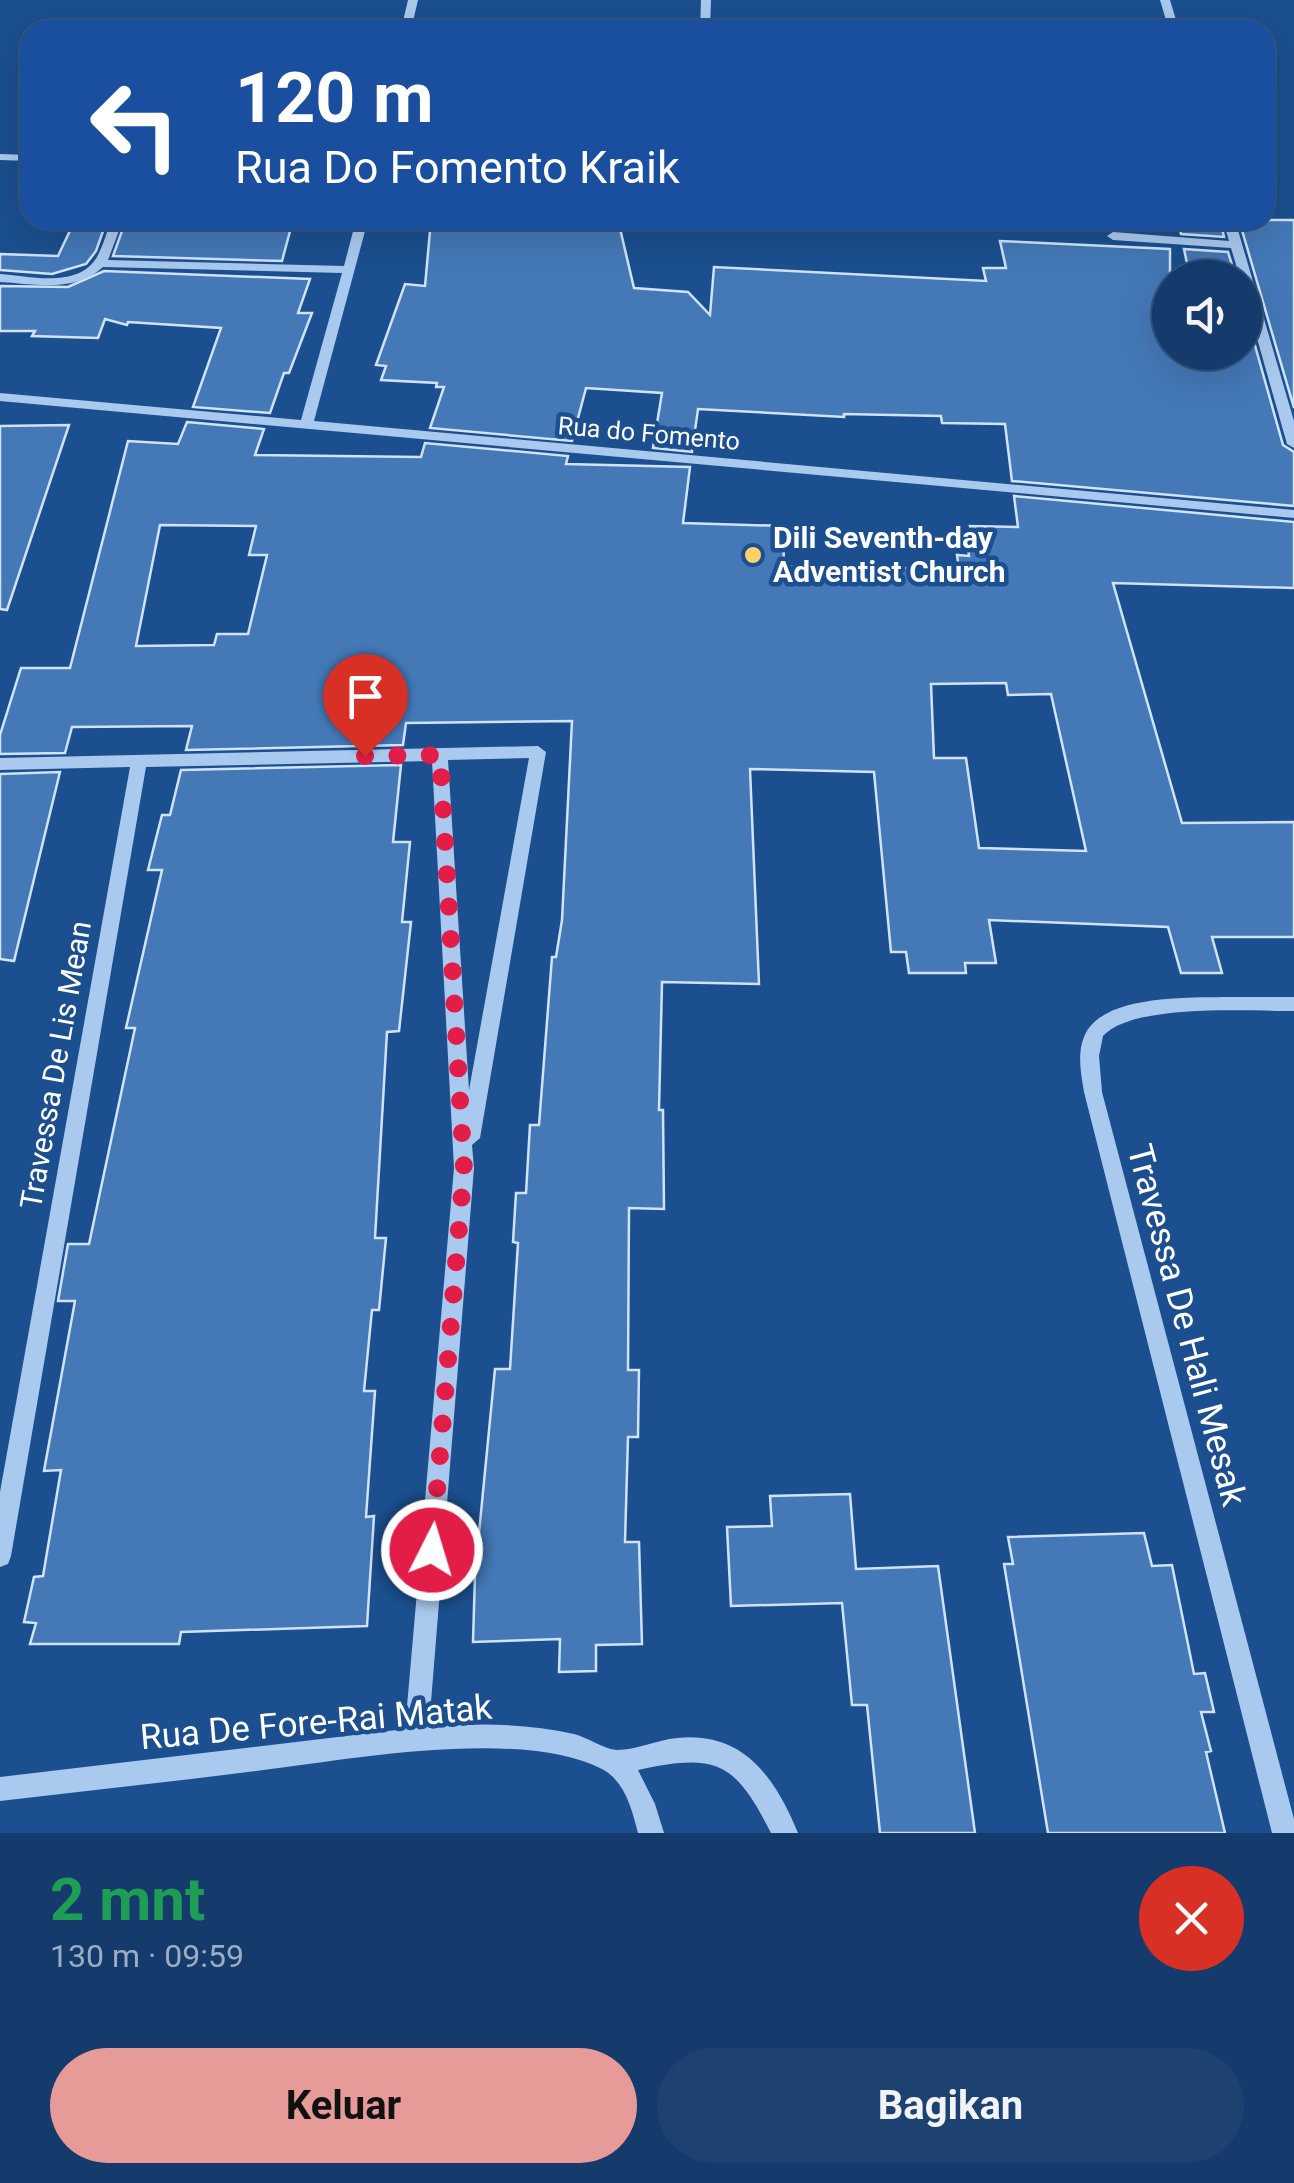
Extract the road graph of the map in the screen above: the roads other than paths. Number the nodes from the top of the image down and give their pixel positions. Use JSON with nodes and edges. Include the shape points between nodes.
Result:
{"nodes":[{"id":1,"x":114,"y":230,"type":"edge"},
{"id":2,"x":360,"y":230,"type":"edge"},
{"id":3,"x":1232,"y":230,"type":"edge"},
{"id":4,"x":1113,"y":236,"type":"dead end"},
{"id":5,"x":1236,"y":245,"type":"junction"},
{"id":6,"x":100,"y":263,"type":"junction"},
{"id":7,"x":350,"y":270,"type":"junction"},
{"id":8,"x":0,"y":278,"type":"edge"},
{"id":9,"x":0,"y":397,"type":"edge"},
{"id":10,"x":307,"y":424,"type":"junction"},
{"id":11,"x":1294,"y":444,"type":"edge"},
{"id":12,"x":1294,"y":514,"type":"edge"},
{"id":13,"x":440,"y":755,"type":"junction"},
{"id":14,"x":139,"y":762,"type":"junction"},
{"id":15,"x":0,"y":764,"type":"edge"},
{"id":16,"x":1294,"y":1004,"type":"edge"},
{"id":17,"x":464,"y":1168,"type":"junction"},
{"id":18,"x":0,"y":1556,"type":"edge"},
{"id":19,"x":416,"y":1740,"type":"junction"},
{"id":20,"x":616,"y":1762,"type":"junction"},
{"id":21,"x":0,"y":1789,"type":"edge"},
{"id":22,"x":651,"y":1833,"type":"edge"},
{"id":23,"x":784,"y":1833,"type":"edge"},
{"id":24,"x":1285,"y":1833,"type":"edge"}],
"edges":[{"from":1,"to":6,"type":"street"},
{"from":2,"to":7,"type":"street"},
{"from":3,"to":5,"type":"street"},
{"from":4,"to":5,"type":"street"},
{"from":5,"to":11,"type":"street"},
{"from":6,"to":7,"type":"street"},
{"from":6,"to":8,"type":"street","via":[[71,280]]},
{"from":7,"to":10,"type":"street"},
{"from":9,"to":10,"type":"street","name":"Rua do Fomento"},
{"from":10,"to":12,"type":"street","name":"Rua do Fomento"},
{"from":13,"to":14,"type":"street"},
{"from":13,"to":17,"type":"street"},
{"from":13,"to":17,"type":"street","via":[[538,752]]},
{"from":14,"to":15,"type":"street"},
{"from":14,"to":18,"type":"street","name":"Travessa De Lis Mean"},
{"from":16,"to":24,"type":"street","name":"Travessa De Hali Mesak","via":[[1121,1014],[1099,1026],[1088,1050],[1098,1111]]},
{"from":17,"to":19,"type":"street"},
{"from":19,"to":20,"type":"street","name":"Rua De Fore-Rai Matak","via":[[525,1738],[576,1746]]},
{"from":19,"to":21,"type":"street","name":"Rua De Fore-Rai Matak"},
{"from":20,"to":22,"type":"street","via":[[642,1800]]},
{"from":20,"to":23,"type":"street","via":[[687,1747],[728,1753],[766,1794]]}]}
